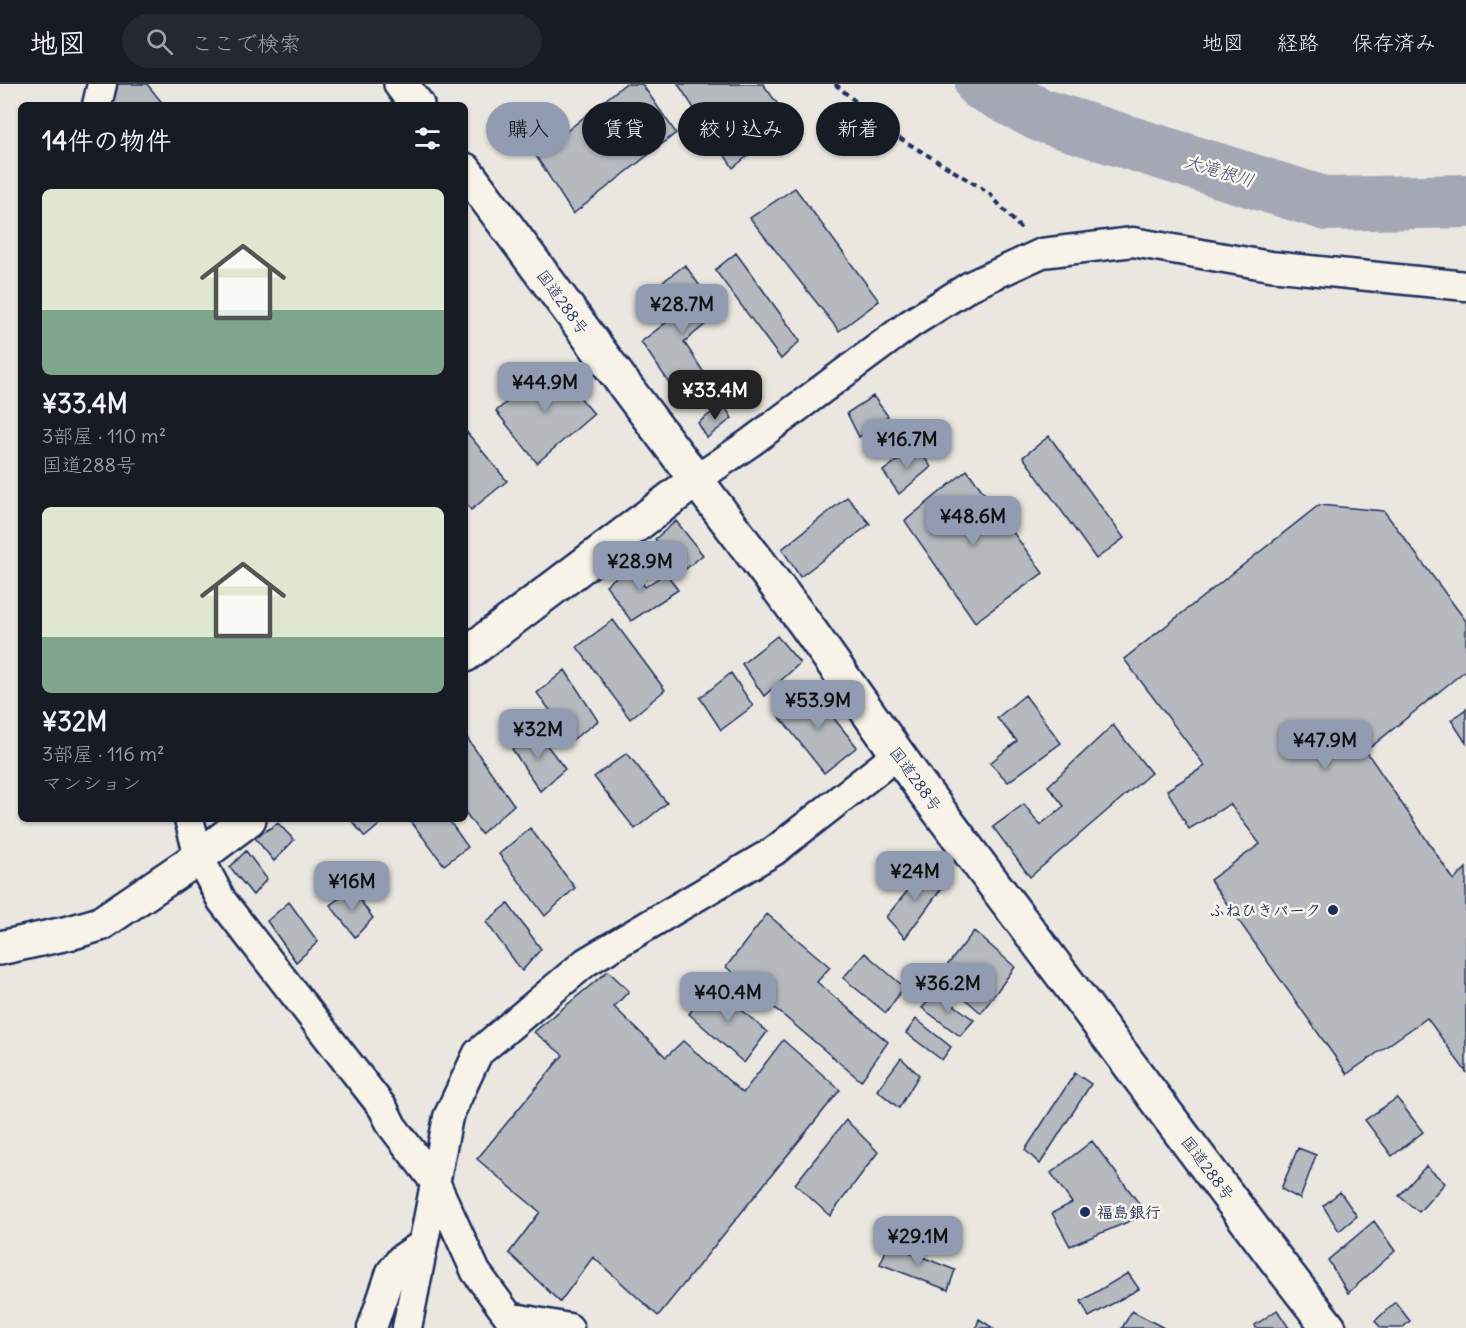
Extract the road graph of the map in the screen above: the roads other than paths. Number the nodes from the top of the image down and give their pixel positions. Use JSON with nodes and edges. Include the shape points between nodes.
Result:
{"nodes":[{"id":1,"x":102,"y":84,"type":"edge"},
{"id":2,"x":401,"y":84,"type":"edge"},
{"id":3,"x":98,"y":102,"type":"edge"},
{"id":4,"x":415,"y":102,"type":"edge"},
{"id":5,"x":468,"y":174,"type":"edge"},
{"id":6,"x":1466,"y":286,"type":"edge"},
{"id":7,"x":697,"y":479,"type":"junction"},
{"id":8,"x":468,"y":653,"type":"edge"},
{"id":9,"x":898,"y":754,"type":"junction"},
{"id":10,"x":190,"y":822,"type":"edge"},
{"id":11,"x":245,"y":822,"type":"edge"},
{"id":12,"x":199,"y":857,"type":"junction"},
{"id":13,"x":0,"y":948,"type":"edge"},
{"id":14,"x":435,"y":1182,"type":"junction"},
{"id":15,"x":423,"y":1244,"type":"junction"},
{"id":16,"x":372,"y":1328,"type":"edge"},
{"id":17,"x":407,"y":1328,"type":"edge"},
{"id":18,"x":569,"y":1328,"type":"edge"},
{"id":19,"x":1329,"y":1328,"type":"edge"}],
"edges":[{"from":1,"to":3,"type":"street"},
{"from":2,"to":4,"type":"main road"},
{"from":5,"to":7,"type":"main road","name":"国道288号"},
{"from":6,"to":7,"type":"street","via":[[1270,266],[1133,242],[1042,253],[970,286],[910,324]]},
{"from":7,"to":8,"type":"main road"},
{"from":7,"to":9,"type":"main road","name":"国道288号"},
{"from":9,"to":14,"type":"street","via":[[774,850],[586,962],[478,1053],[447,1117]]},
{"from":9,"to":19,"type":"main road","name":"国道288号"},
{"from":10,"to":12,"type":"street"},
{"from":11,"to":12,"type":"main road"},
{"from":12,"to":13,"type":"main road","via":[[100,924]]},
{"from":12,"to":14,"type":"street","via":[[222,901],[383,1108]]},
{"from":14,"to":15,"type":"street"},
{"from":14,"to":18,"type":"street","via":[[476,1272],[510,1317]]},
{"from":15,"to":16,"type":"street","via":[[401,1259],[391,1272]]},
{"from":15,"to":17,"type":"street"}]}
